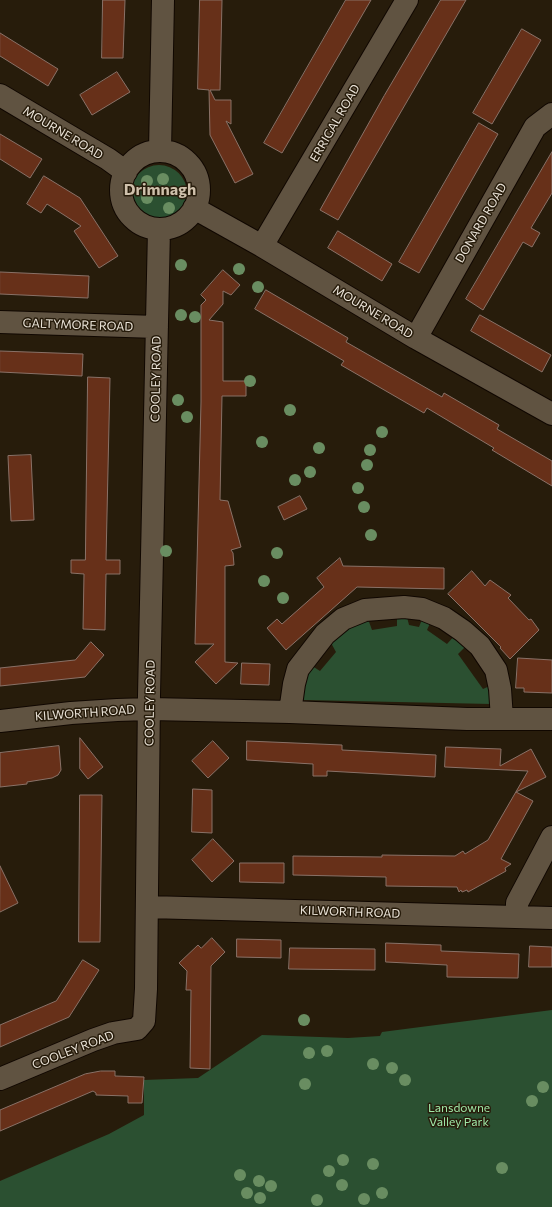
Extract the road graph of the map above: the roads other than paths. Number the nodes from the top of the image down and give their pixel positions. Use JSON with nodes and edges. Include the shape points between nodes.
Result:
{"nodes":[{"id":1,"x":163,"y":0,"type":"edge"},
{"id":2,"x":407,"y":0,"type":"edge"},
{"id":3,"x":0,"y":95,"type":"edge"},
{"id":4,"x":552,"y":114,"type":"edge"},
{"id":5,"x":160,"y":151,"type":"junction"},
{"id":6,"x":126,"y":172,"type":"junction"},
{"id":7,"x":194,"y":208,"type":"junction"},
{"id":8,"x":159,"y":229,"type":"junction"},
{"id":9,"x":262,"y":246,"type":"junction"},
{"id":10,"x":0,"y":322,"type":"edge"},
{"id":11,"x":157,"y":327,"type":"junction"},
{"id":12,"x":416,"y":338,"type":"junction"},
{"id":13,"x":552,"y":414,"type":"edge"},
{"id":14,"x":150,"y":709,"type":"junction"},
{"id":15,"x":290,"y":712,"type":"junction"},
{"id":16,"x":502,"y":719,"type":"junction"},
{"id":17,"x":552,"y":719,"type":"edge"},
{"id":18,"x":0,"y":721,"type":"edge"},
{"id":19,"x":552,"y":837,"type":"edge"},
{"id":20,"x":148,"y":907,"type":"junction"},
{"id":21,"x":517,"y":916,"type":"junction"},
{"id":22,"x":552,"y":918,"type":"edge"},
{"id":23,"x":0,"y":1078,"type":"edge"}],
"edges":[{"from":1,"to":5,"type":"street"},
{"from":2,"to":9,"type":"street","name":"ERRIGAL ROAD"},
{"from":3,"to":6,"type":"street","name":"MOURNE ROAD"},
{"from":4,"to":12,"type":"street","name":"DONARD ROAD","via":[[536,127]]},
{"from":5,"to":6,"type":"street","via":[[144,154],[134,161]]},
{"from":5,"to":7,"type":"street","via":[[174,154],[191,167],[199,187]]},
{"from":6,"to":8,"type":"street","via":[[122,180],[122,197],[129,213],[142,224]]},
{"from":7,"to":8,"type":"street","via":[[180,223],[170,228]]},
{"from":7,"to":9,"type":"street","name":"MOURNE ROAD"},
{"from":8,"to":11,"type":"street","name":"COOLEY ROAD"},
{"from":9,"to":12,"type":"street","name":"MOURNE ROAD"},
{"from":10,"to":11,"type":"street","name":"GALTYMORE ROAD"},
{"from":11,"to":14,"type":"street","name":"COOLEY ROAD"},
{"from":12,"to":13,"type":"street","name":"MOURNE ROAD"},
{"from":14,"to":15,"type":"street","name":"KILWORTH ROAD"},
{"from":14,"to":18,"type":"street","name":"KILWORTH ROAD","via":[[71,713]]},
{"from":14,"to":20,"type":"street","name":"COOLEY ROAD"},
{"from":15,"to":16,"type":"street","name":"KILWORTH ROAD"},
{"from":15,"to":16,"type":"street","via":[[298,670],[325,634],[343,619],[365,610],[404,607],[422,609],[444,618],[480,646],[496,670]]},
{"from":16,"to":17,"type":"street","name":"KILWORTH ROAD"},
{"from":19,"to":21,"type":"street","via":[[517,903]]},
{"from":20,"to":21,"type":"street","name":"KILWORTH ROAD"},
{"from":20,"to":23,"type":"street","name":"COOLEY ROAD","via":[[144,1021],[138,1029],[113,1033],[93,1040]]},
{"from":21,"to":22,"type":"street","name":"KILWORTH ROAD"}]}
